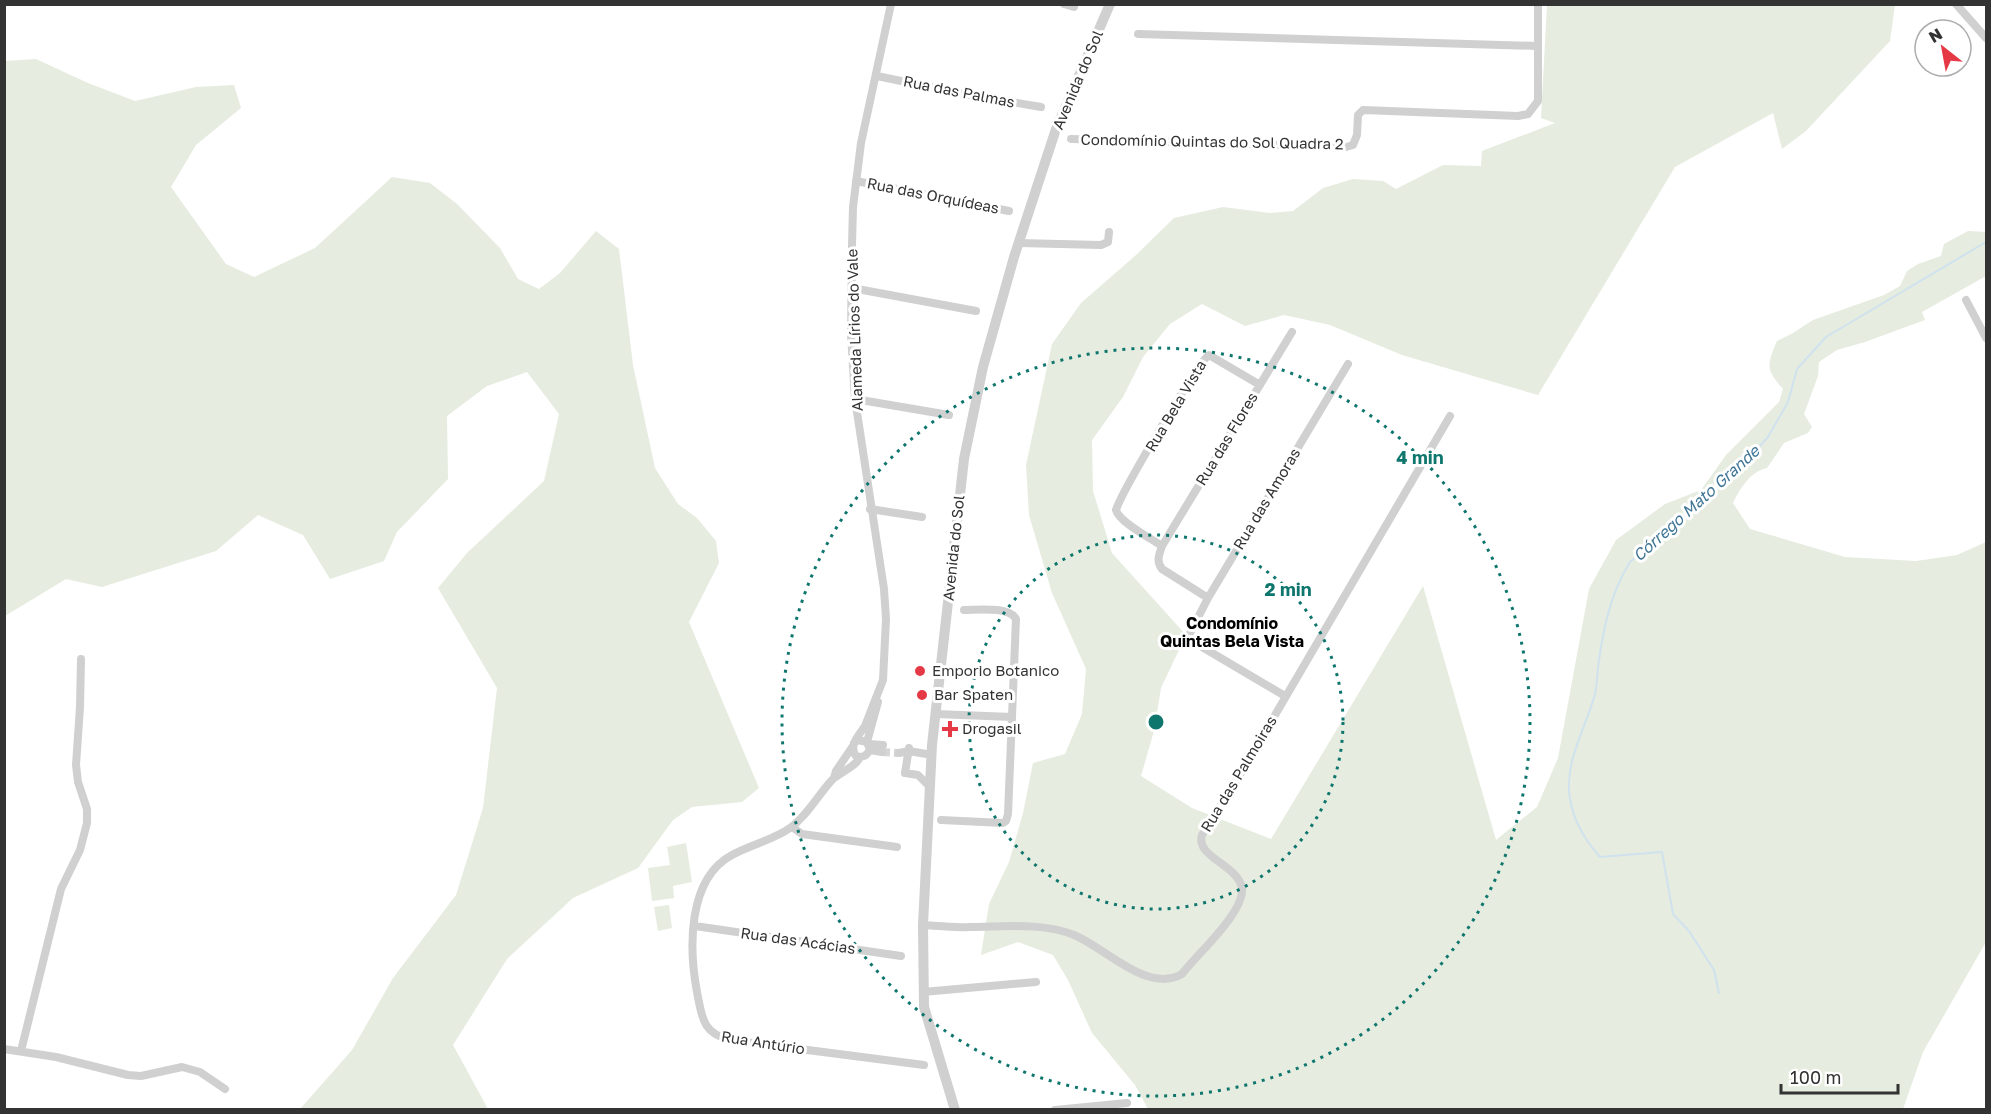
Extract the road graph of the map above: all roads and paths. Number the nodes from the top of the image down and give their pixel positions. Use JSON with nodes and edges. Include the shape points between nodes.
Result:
{"nodes":[{"id":1,"x":891,"y":4,"type":"edge"},
{"id":2,"x":1064,"y":4,"type":"edge"},
{"id":3,"x":1110,"y":4,"type":"edge"},
{"id":4,"x":1538,"y":4,"type":"edge"},
{"id":5,"x":1956,"y":4,"type":"edge"},
{"id":6,"x":1074,"y":7,"type":"dead end"},
{"id":7,"x":1138,"y":34,"type":"dead end"},
{"id":8,"x":1986,"y":38,"type":"edge"},
{"id":9,"x":1537,"y":46,"type":"junction"},
{"id":10,"x":877,"y":76,"type":"junction"},
{"id":11,"x":1041,"y":106,"type":"dead end"},
{"id":12,"x":1071,"y":139,"type":"dead end"},
{"id":13,"x":856,"y":181,"type":"junction"},
{"id":14,"x":1010,"y":211,"type":"dead end"},
{"id":15,"x":1109,"y":232,"type":"dead end"},
{"id":16,"x":1019,"y":243,"type":"junction"},
{"id":17,"x":852,"y":288,"type":"junction"},
{"id":18,"x":1966,"y":300,"type":"dead end"},
{"id":19,"x":976,"y":312,"type":"dead end"},
{"id":20,"x":1292,"y":332,"type":"dead end"},
{"id":21,"x":1986,"y":338,"type":"edge"},
{"id":22,"x":1348,"y":364,"type":"dead end"},
{"id":23,"x":1260,"y":385,"type":"junction"},
{"id":24,"x":855,"y":399,"type":"junction"},
{"id":25,"x":949,"y":415,"type":"dead end"},
{"id":26,"x":1449,"y":416,"type":"dead end"},
{"id":27,"x":870,"y":509,"type":"junction"},
{"id":28,"x":922,"y":517,"type":"dead end"},
{"id":29,"x":1162,"y":546,"type":"junction"},
{"id":30,"x":1208,"y":598,"type":"junction"},
{"id":31,"x":963,"y":610,"type":"dead end"},
{"id":32,"x":81,"y":659,"type":"dead end"},
{"id":33,"x":878,"y":693,"type":"junction"},
{"id":34,"x":1285,"y":696,"type":"junction"},
{"id":35,"x":936,"y":714,"type":"junction"},
{"id":36,"x":1012,"y":717,"type":"junction"},
{"id":37,"x":854,"y":744,"type":"junction"},
{"id":38,"x":868,"y":745,"type":"junction"},
{"id":39,"x":883,"y":748,"type":"tunnel mouth"},
{"id":40,"x":932,"y":750,"type":"junction"},
{"id":41,"x":860,"y":757,"type":"junction"},
{"id":42,"x":906,"y":771,"type":"junction"},
{"id":43,"x":931,"y":772,"type":"junction"},
{"id":44,"x":834,"y":779,"type":"junction"},
{"id":45,"x":930,"y":787,"type":"junction"},
{"id":46,"x":942,"y":820,"type":"dead end"},
{"id":47,"x":792,"y":827,"type":"junction"},
{"id":48,"x":897,"y":847,"type":"dead end"},
{"id":49,"x":923,"y":925,"type":"junction"},
{"id":50,"x":695,"y":926,"type":"junction"},
{"id":51,"x":900,"y":956,"type":"dead end"},
{"id":52,"x":1036,"y":982,"type":"dead end"},
{"id":53,"x":922,"y":992,"type":"junction"},
{"id":54,"x":4,"y":1049,"type":"edge"},
{"id":55,"x":21,"y":1051,"type":"junction"},
{"id":56,"x":924,"y":1065,"type":"dead end"},
{"id":57,"x":225,"y":1089,"type":"dead end"},
{"id":58,"x":1127,"y":1103,"type":"dead end"},
{"id":59,"x":955,"y":1110,"type":"edge"},
{"id":60,"x":1055,"y":1110,"type":"edge"}],
"edges":[{"from":1,"to":10,"type":"street","name":"Alameda Lírios do Vale"},
{"from":2,"to":6,"type":"street"},
{"from":3,"to":16,"type":"street","name":"Avenida do Sol","via":[[1056,129]]},
{"from":4,"to":9,"type":"street"},
{"from":5,"to":8,"type":"street"},
{"from":7,"to":9,"type":"street"},
{"from":9,"to":12,"type":"street","name":"Condomínio Quintas do Sol Quadra 2","via":[[1538,101],[1528,114],[1518,116],[1363,110],[1359,112],[1353,145]]},
{"from":10,"to":11,"type":"street","name":"Rua das Palmas"},
{"from":10,"to":13,"type":"street","name":"Alameda Lírios do Vale"},
{"from":13,"to":14,"type":"street","name":"Rua das Orquídeas"},
{"from":13,"to":17,"type":"street","name":"Alameda Lírios do Vale"},
{"from":15,"to":16,"type":"street","via":[[1108,242],[1101,245]]},
{"from":16,"to":35,"type":"street","name":"Avenida do Sol","via":[[969,424]]},
{"from":17,"to":19,"type":"street"},
{"from":17,"to":24,"type":"street","name":"Alameda Lírios do Vale"},
{"from":18,"to":21,"type":"street"},
{"from":20,"to":23,"type":"street","name":"Rua das Flores"},
{"from":22,"to":30,"type":"street","name":"Rua das Amoras"},
{"from":23,"to":29,"type":"street","name":"Rua das Flores"},
{"from":23,"to":29,"type":"street","name":"Rua Bela Vista","via":[[1213,356],[1206,356],[1185,387],[1116,510],[1122,520]]},
{"from":24,"to":25,"type":"street"},
{"from":24,"to":27,"type":"street","name":"Alameda Lírios do Vale"},
{"from":26,"to":34,"type":"street","name":"Rua das Palmoiras"},
{"from":27,"to":28,"type":"street"},
{"from":27,"to":33,"type":"street","name":"Alameda Lírios do Vale","via":[[886,619],[883,680]]},
{"from":29,"to":30,"type":"street","via":[[1158,561],[1162,569]]},
{"from":30,"to":34,"type":"street","name":"Rua das Amoras","via":[[1189,635],[1197,644]]},
{"from":31,"to":36,"type":"street","via":[[1008,611],[1015,615]]},
{"from":32,"to":55,"type":"street","via":[[76,765],[87,823],[80,850],[61,889]]},
{"from":33,"to":37,"type":"street","name":"Alameda Lírios do Vale"},
{"from":33,"to":38,"type":"street","name":"Alameda Lírios do Vale"},
{"from":34,"to":49,"type":"street","name":"Rua das Palmoiras","via":[[1200,840],[1209,854],[1240,880],[1241,900],[1182,974],[1160,980],[1139,974],[1065,931]]},
{"from":35,"to":36,"type":"street"},
{"from":35,"to":40,"type":"street","name":"Avenida do Sol"},
{"from":36,"to":46,"type":"street","via":[[1006,821]]},
{"from":37,"to":38,"type":"street","via":[[858,740]]},
{"from":37,"to":41,"type":"street","via":[[853,753]]},
{"from":37,"to":44,"type":"street","name":"Alameda Lírios do Vale"},
{"from":38,"to":39,"type":"street"},
{"from":38,"to":41,"type":"street","via":[[865,756]]},
{"from":40,"to":42,"type":"street","via":[[904,750]]},
{"from":40,"to":43,"type":"street","name":"Avenida do Sol"},
{"from":41,"to":44,"type":"street"},
{"from":42,"to":43,"type":"street"},
{"from":42,"to":45,"type":"street","via":[[918,775]]},
{"from":43,"to":45,"type":"street","name":"Avenida do Sol"},
{"from":44,"to":47,"type":"street","name":"Rua Antúrio"},
{"from":45,"to":49,"type":"street","name":"Avenida do Sol"},
{"from":47,"to":48,"type":"street","via":[[802,834]]},
{"from":47,"to":50,"type":"street","name":"Rua Antúrio","via":[[731,856],[715,868],[698,899]]},
{"from":49,"to":53,"type":"street","name":"Avenida do Sol"},
{"from":50,"to":51,"type":"street","name":"Rua das Acácias"},
{"from":50,"to":56,"type":"street","name":"Rua Antúrio","via":[[692,958],[696,986],[705,1024],[714,1035]]},
{"from":52,"to":53,"type":"street"},
{"from":53,"to":59,"type":"street","name":"Avenida do Sol","via":[[932,1039]]},
{"from":54,"to":55,"type":"street"},
{"from":55,"to":57,"type":"street","via":[[128,1075],[182,1067],[200,1072]]},
{"from":58,"to":60,"type":"street"}]}
